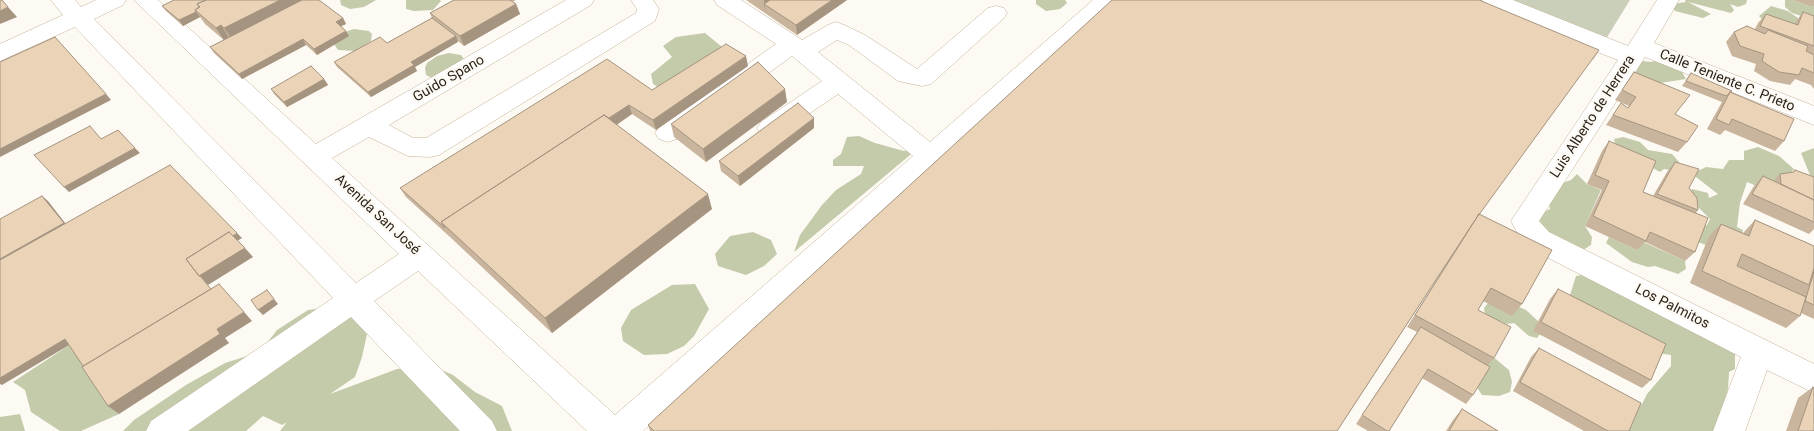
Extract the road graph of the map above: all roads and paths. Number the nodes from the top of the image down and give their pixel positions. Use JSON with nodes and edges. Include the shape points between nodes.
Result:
{"nodes":[{"id":1,"x":115,"y":0,"type":"edge"},
{"id":2,"x":145,"y":0,"type":"edge"},
{"id":3,"x":583,"y":0,"type":"edge"},
{"id":4,"x":642,"y":0,"type":"edge"},
{"id":5,"x":725,"y":0,"type":"edge"},
{"id":6,"x":1107,"y":0,"type":"edge"},
{"id":7,"x":1493,"y":0,"type":"edge"},
{"id":8,"x":1668,"y":0,"type":"edge"},
{"id":9,"x":70,"y":8,"type":"edge"},
{"id":10,"x":996,"y":13,"type":"dead end"},
{"id":11,"x":796,"y":48,"type":"junction"},
{"id":12,"x":1,"y":50,"type":"edge"},
{"id":13,"x":1637,"y":51,"type":"junction"},
{"id":14,"x":839,"y":81,"type":"junction"},
{"id":15,"x":1814,"y":116,"type":"edge"},
{"id":16,"x":369,"y":125,"type":"junction"},
{"id":17,"x":668,"y":133,"type":"dead end"},
{"id":18,"x":752,"y":141,"type":"edge"},
{"id":19,"x":930,"y":156,"type":"junction"},
{"id":20,"x":314,"y":157,"type":"junction"},
{"id":21,"x":1532,"y":234,"type":"joint"},
{"id":22,"x":419,"y":255,"type":"junction"},
{"id":23,"x":354,"y":302,"type":"junction"},
{"id":24,"x":1759,"y":351,"type":"junction"},
{"id":25,"x":1814,"y":378,"type":"edge"},
{"id":26,"x":162,"y":431,"type":"edge"},
{"id":27,"x":482,"y":431,"type":"edge"},
{"id":28,"x":609,"y":431,"type":"edge"},
{"id":29,"x":620,"y":431,"type":"edge"},
{"id":30,"x":1729,"y":431,"type":"edge"}],
"edges":[{"from":1,"to":9,"type":"street"},
{"from":2,"to":20,"type":"street","name":"Avenida San José"},
{"from":3,"to":16,"type":"street","name":"Guido Spano"},
{"from":4,"to":16,"type":"street","via":[[648,16],[430,148],[408,147]]},
{"from":5,"to":11,"type":"street"},
{"from":6,"to":19,"type":"street"},
{"from":7,"to":13,"type":"street","name":"Calle Teniente C. Prieto","via":[[1564,31]]},
{"from":8,"to":13,"type":"street","name":"Luis Alberto de Herrera"},
{"from":9,"to":12,"type":"street"},
{"from":9,"to":23,"type":"street"},
{"from":10,"to":11,"type":"street","via":[[922,78],[907,75],[857,40],[836,30]]},
{"from":11,"to":14,"type":"street"},
{"from":11,"to":17,"type":"street"},
{"from":13,"to":15,"type":"street","name":"Calle Teniente C. Prieto"},
{"from":13,"to":21,"type":"street","name":"Luis Alberto de Herrera","via":[[1525,221]]},
{"from":14,"to":18,"type":"street"},
{"from":14,"to":19,"type":"street"},
{"from":16,"to":20,"type":"street","name":"Guido Spano"},
{"from":19,"to":29,"type":"street"},
{"from":20,"to":22,"type":"street","name":"Avenida San José"},
{"from":21,"to":24,"type":"street","name":"Los Palmitos"},
{"from":22,"to":23,"type":"street"},
{"from":22,"to":28,"type":"street","name":"Avenida San José"},
{"from":23,"to":26,"type":"street"},
{"from":23,"to":27,"type":"street"},
{"from":24,"to":25,"type":"street","name":"Los Palmitos"},
{"from":24,"to":30,"type":"street"}]}
